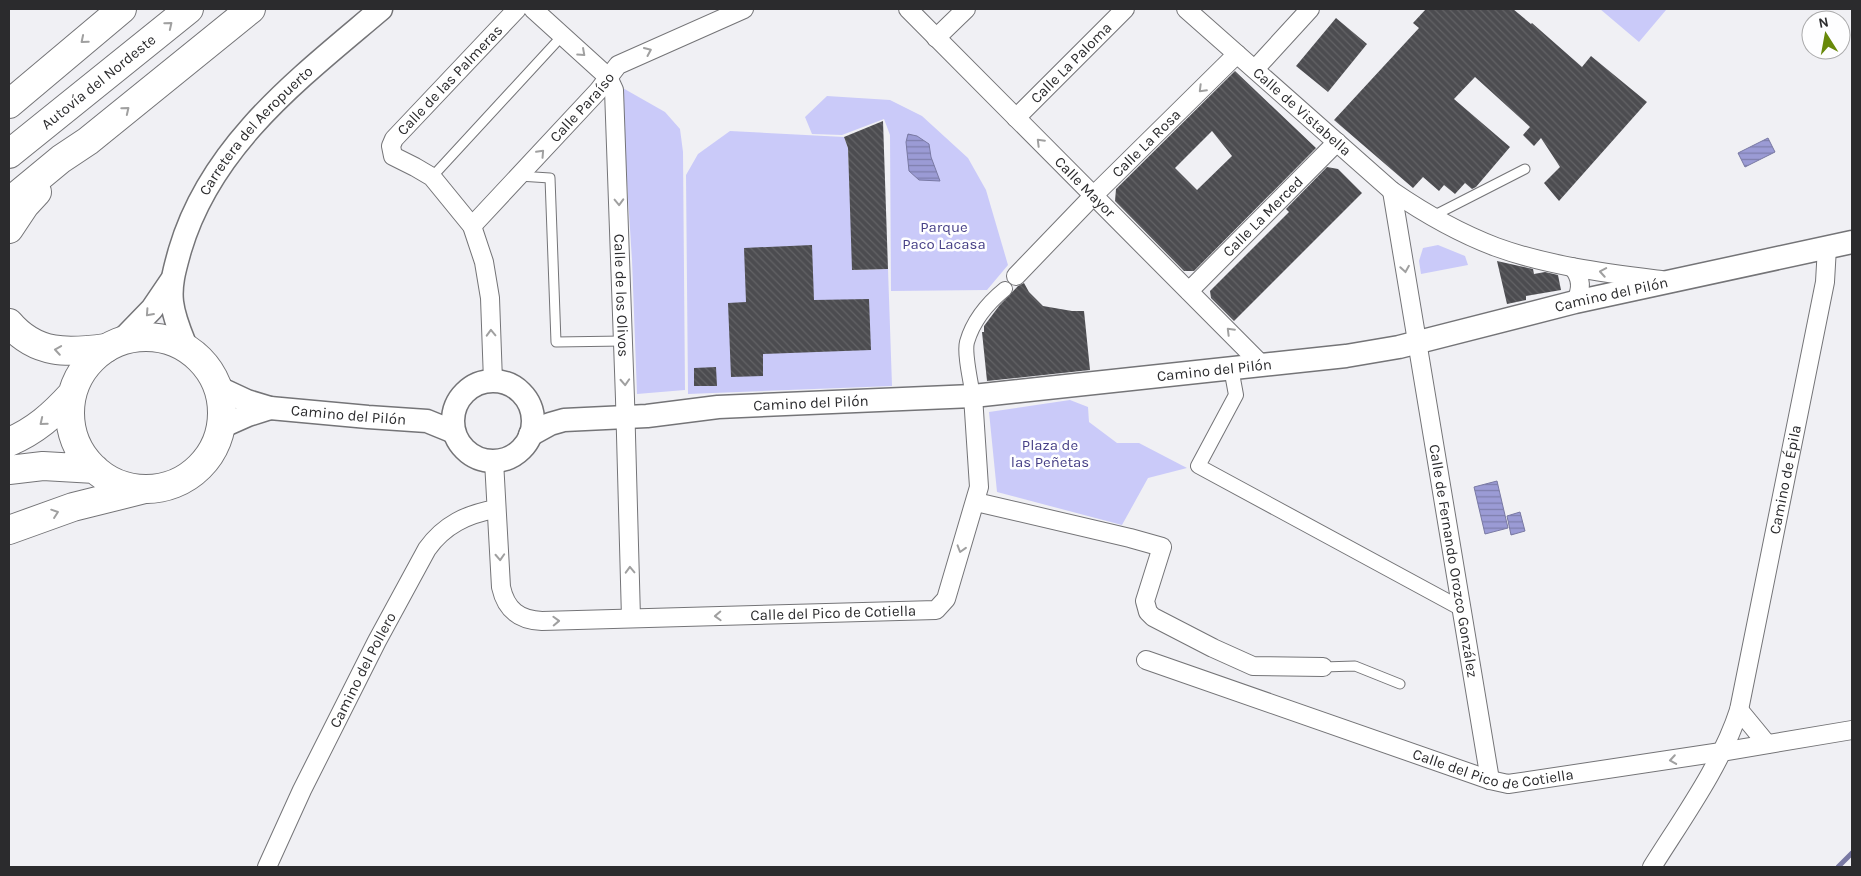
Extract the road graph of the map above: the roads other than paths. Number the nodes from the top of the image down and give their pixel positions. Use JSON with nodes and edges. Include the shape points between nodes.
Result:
{"nodes":[{"id":1,"x":122,"y":9,"type":"edge"},
{"id":2,"x":189,"y":9,"type":"edge"},
{"id":3,"x":251,"y":9,"type":"edge"},
{"id":4,"x":381,"y":9,"type":"edge"},
{"id":5,"x":517,"y":9,"type":"edge"},
{"id":6,"x":533,"y":9,"type":"edge"},
{"id":7,"x":744,"y":9,"type":"edge"},
{"id":8,"x":908,"y":9,"type":"edge"},
{"id":9,"x":966,"y":9,"type":"edge"},
{"id":10,"x":1125,"y":9,"type":"edge"},
{"id":11,"x":1186,"y":9,"type":"edge"},
{"id":12,"x":1310,"y":9,"type":"edge"},
{"id":13,"x":562,"y":36,"type":"junction"},
{"id":14,"x":936,"y":38,"type":"junction"},
{"id":15,"x":1236,"y":54,"type":"junction"},
{"id":16,"x":1255,"y":69,"type":"junction"},
{"id":17,"x":608,"y":77,"type":"junction"},
{"id":18,"x":9,"y":104,"type":"edge"},
{"id":19,"x":1016,"y":118,"type":"junction"},
{"id":20,"x":88,"y":141,"type":"junction"},
{"id":21,"x":1337,"y":142,"type":"junction"},
{"id":22,"x":9,"y":154,"type":"edge"},
{"id":23,"x":1524,"y":169,"type":"dead end"},
{"id":24,"x":519,"y":176,"type":"junction"},
{"id":25,"x":432,"y":177,"type":"junction"},
{"id":26,"x":1392,"y":191,"type":"junction"},
{"id":27,"x":1093,"y":196,"type":"junction"},
{"id":28,"x":9,"y":202,"type":"edge"},
{"id":29,"x":1427,"y":213,"type":"junction"},
{"id":30,"x":1398,"y":220,"type":"junction"},
{"id":31,"x":472,"y":226,"type":"junction"},
{"id":32,"x":9,"y":229,"type":"edge"},
{"id":33,"x":1852,"y":242,"type":"edge"},
{"id":34,"x":1826,"y":247,"type":"junction"},
{"id":35,"x":1572,"y":267,"type":"junction"},
{"id":36,"x":171,"y":281,"type":"junction"},
{"id":37,"x":1669,"y":281,"type":"junction"},
{"id":38,"x":1010,"y":282,"type":"joint"},
{"id":39,"x":1190,"y":291,"type":"junction"},
{"id":40,"x":1574,"y":302,"type":"junction"},
{"id":41,"x":9,"y":323,"type":"edge"},
{"id":42,"x":622,"y":341,"type":"junction"},
{"id":43,"x":1418,"y":342,"type":"junction"},
{"id":44,"x":114,"y":345,"type":"junction"},
{"id":45,"x":187,"y":349,"type":"junction"},
{"id":46,"x":1264,"y":366,"type":"junction"},
{"id":47,"x":1231,"y":368,"type":"junction"},
{"id":48,"x":493,"y":381,"type":"junction"},
{"id":49,"x":217,"y":387,"type":"junction"},
{"id":50,"x":72,"y":394,"type":"junction"},
{"id":51,"x":972,"y":396,"type":"junction"},
{"id":52,"x":530,"y":406,"type":"junction"},
{"id":53,"x":270,"y":408,"type":"junction"},
{"id":54,"x":625,"y":417,"type":"junction"},
{"id":55,"x":564,"y":420,"type":"junction"},
{"id":56,"x":454,"y":421,"type":"junction"},
{"id":57,"x":221,"y":427,"type":"junction"},
{"id":58,"x":530,"y":435,"type":"junction"},
{"id":59,"x":9,"y":442,"type":"edge"},
{"id":60,"x":494,"y":461,"type":"junction"},
{"id":61,"x":95,"y":469,"type":"junction"},
{"id":62,"x":9,"y":470,"type":"edge"},
{"id":63,"x":145,"y":489,"type":"junction"},
{"id":64,"x":976,"y":502,"type":"junction"},
{"id":65,"x":496,"y":508,"type":"junction"},
{"id":66,"x":9,"y":530,"type":"edge"},
{"id":67,"x":1462,"y":609,"type":"junction"},
{"id":68,"x":631,"y":618,"type":"junction"},
{"id":69,"x":1146,"y":660,"type":"dead end"},
{"id":70,"x":1324,"y":667,"type":"joint"},
{"id":71,"x":1400,"y":684,"type":"dead end"},
{"id":72,"x":1739,"y":710,"type":"junction"},
{"id":73,"x":1852,"y":730,"type":"edge"},
{"id":74,"x":1767,"y":744,"type":"junction"},
{"id":75,"x":1721,"y":752,"type":"junction"},
{"id":76,"x":1490,"y":780,"type":"junction"},
{"id":77,"x":267,"y":867,"type":"edge"},
{"id":78,"x":1652,"y":867,"type":"edge"}],
"edges":[{"from":1,"to":18,"type":"highway","one_way":true},
{"from":22,"to":2,"type":"highway","name":"Autovía del Nordeste","one_way":true},
{"from":20,"to":3,"type":"highway","one_way":true},
{"from":4,"to":36,"type":"street","name":"Carretera del Aeropuerto","via":[[282,95],[242,135],[200,200]]},
{"from":5,"to":25,"type":"street","name":"Calle de las Palmeras","via":[[394,140],[391,146],[393,156]]},
{"from":6,"to":13,"type":"street"},
{"from":17,"to":7,"type":"street","name":"Calle Paraíso","one_way":true,"via":[[622,63]]},
{"from":8,"to":14,"type":"street","name":"Calle Mayor"},
{"from":9,"to":14,"type":"street"},
{"from":10,"to":19,"type":"street","name":"Calle La Paloma"},
{"from":11,"to":15,"type":"street","name":"Calle de Vistabella"},
{"from":12,"to":16,"type":"street"},
{"from":13,"to":17,"type":"street","one_way":true},
{"from":13,"to":25,"type":"lane"},
{"from":14,"to":19,"type":"street","name":"Calle Mayor"},
{"from":15,"to":16,"type":"street","name":"Calle de Vistabella"},
{"from":15,"to":27,"type":"street","name":"Calle La Rosa","one_way":true},
{"from":16,"to":21,"type":"street","name":"Calle de Vistabella"},
{"from":24,"to":17,"type":"street","name":"Calle Paraíso","one_way":true},
{"from":17,"to":42,"type":"street","name":"Calle de los Olivos","one_way":true,"via":[[615,98]]},
{"from":27,"to":19,"type":"street","name":"Calle Mayor","one_way":true},
{"from":20,"to":28,"type":"highway","via":[[60,159]]},
{"from":20,"to":32,"type":"highway","via":[[34,195]]},
{"from":21,"to":26,"type":"street","name":"Calle de Vistabella"},
{"from":21,"to":39,"type":"street","name":"Calle La Merced"},
{"from":23,"to":29,"type":"lane"},
{"from":24,"to":31,"type":"street","name":"Calle Paraíso"},
{"from":24,"to":42,"type":"lane","via":[[550,178],[556,342]]},
{"from":25,"to":31,"type":"street"},
{"from":26,"to":29,"type":"street","name":"Calle de Vistabella"},
{"from":26,"to":30,"type":"street","name":"Calle de Fernando Orozco González"},
{"from":27,"to":38,"type":"street","name":"Calle La Rosa"},
{"from":27,"to":39,"type":"street","name":"Calle Mayor"},
{"from":29,"to":30,"type":"street","via":[[1409,213]]},
{"from":29,"to":35,"type":"street","name":"Calle de Vistabella","via":[[1497,247]]},
{"from":30,"to":43,"type":"street","name":"Calle de Fernando Orozco González","one_way":true},
{"from":48,"to":31,"type":"street","one_way":true,"via":[[490,298],[484,262]]},
{"from":33,"to":34,"type":"street","name":"Camino del Pilón"},
{"from":34,"to":37,"type":"street","name":"Camino del Pilón"},
{"from":34,"to":72,"type":"street","name":"Camino de Épila","via":[[1825,282]]},
{"from":37,"to":35,"type":"street","name":"Calle de Vistabella","one_way":true},
{"from":35,"to":40,"type":"street","via":[[1579,276],[1580,285]]},
{"from":36,"to":44,"type":"street","name":"Carretera del Aeropuerto","one_way":true,"via":[[152,309]]},
{"from":36,"to":45,"type":"street","name":"Carretera del Aeropuerto","via":[[173,311]]},
{"from":37,"to":40,"type":"street","name":"Camino del Pilón"},
{"from":38,"to":51,"type":"street","name":"Calle La Rosa","via":[[981,313],[967,343]]},
{"from":46,"to":39,"type":"street","name":"Calle Mayor","one_way":true},
{"from":40,"to":43,"type":"street","name":"Camino del Pilón"},
{"from":44,"to":41,"type":"highway","one_way":true,"via":[[70,352],[44,348],[22,336]]},
{"from":42,"to":54,"type":"street","name":"Calle de los Olivos","one_way":true},
{"from":43,"to":46,"type":"street","name":"Camino del Pilón","via":[[1346,356]]},
{"from":43,"to":67,"type":"street","name":"Calle de Fernando Orozco González"},
{"from":44,"to":45,"type":"highway","via":[[148,337],[169,340]]},
{"from":44,"to":50,"type":"highway","via":[[94,357]]},
{"from":45,"to":49,"type":"highway","via":[[209,370]]},
{"from":46,"to":47,"type":"street","name":"Camino del Pilón"},
{"from":47,"to":51,"type":"street","name":"Camino del Pilón"},
{"from":47,"to":67,"type":"street","via":[[1236,395],[1198,466]]},
{"from":48,"to":52,"type":"street","via":[[519,391]]},
{"from":48,"to":56,"type":"street","via":[[476,385],[462,396]]},
{"from":49,"to":53,"type":"street","name":"Camino del Pilón"},
{"from":49,"to":57,"type":"highway","via":[[221,397]]},
{"from":50,"to":59,"type":"highway","one_way":true,"via":[[37,428]]},
{"from":50,"to":61,"type":"highway","via":[[70,418],[73,435],[80,451]]},
{"from":51,"to":54,"type":"street","name":"Camino del Pilón","via":[[718,407]]},
{"from":51,"to":64,"type":"street","name":"Calle del Pico de Cotiella","via":[[979,487]]},
{"from":52,"to":55,"type":"street","name":"Camino del Pilón"},
{"from":52,"to":58,"type":"street","via":[[533,426]]},
{"from":53,"to":56,"type":"street","name":"Camino del Pilón"},
{"from":53,"to":57,"type":"street","name":"Camino del Pilón"},
{"from":54,"to":55,"type":"street","name":"Camino del Pilón"},
{"from":68,"to":54,"type":"street","name":"Calle de los Olivos","one_way":true},
{"from":55,"to":58,"type":"street","name":"Camino del Pilón"},
{"from":56,"to":60,"type":"street","via":[[465,450],[478,458]]},
{"from":57,"to":63,"type":"highway","via":[[216,443],[196,470],[166,486]]},
{"from":58,"to":60,"type":"street","via":[[520,451]]},
{"from":60,"to":65,"type":"street"},
{"from":61,"to":62,"type":"highway","via":[[43,466]]},
{"from":61,"to":63,"type":"highway","via":[[118,483]]},
{"from":66,"to":63,"type":"highway","one_way":true,"via":[[73,507]]},
{"from":64,"to":68,"type":"street","name":"Calle del Pico de Cotiella","one_way":true,"via":[[946,599],[936,610]]},
{"from":64,"to":70,"type":"street","via":[[1162,547],[1145,601],[1153,617],[1253,666]]},
{"from":65,"to":68,"type":"street","name":"Calle del Pico de Cotiella","one_way":true,"via":[[501,586],[511,610],[533,621]]},
{"from":65,"to":77,"type":"street","name":"Camino del Pollero","via":[[453,523],[426,549],[376,641]]},
{"from":67,"to":76,"type":"street","name":"Calle de Fernando Orozco González"},
{"from":69,"to":76,"type":"street","name":"Calle del Pico de Cotiella"},
{"from":70,"to":71,"type":"lane","via":[[1355,666]]},
{"from":72,"to":74,"type":"street"},
{"from":72,"to":75,"type":"street","name":"Camino de Épila"},
{"from":73,"to":74,"type":"street","name":"Calle del Pico de Cotiella"},
{"from":74,"to":75,"type":"street","name":"Calle del Pico de Cotiella"},
{"from":75,"to":76,"type":"street","name":"Calle del Pico de Cotiella","one_way":true,"via":[[1508,784]]},
{"from":75,"to":78,"type":"street","name":"Camino de Épila"}]}
